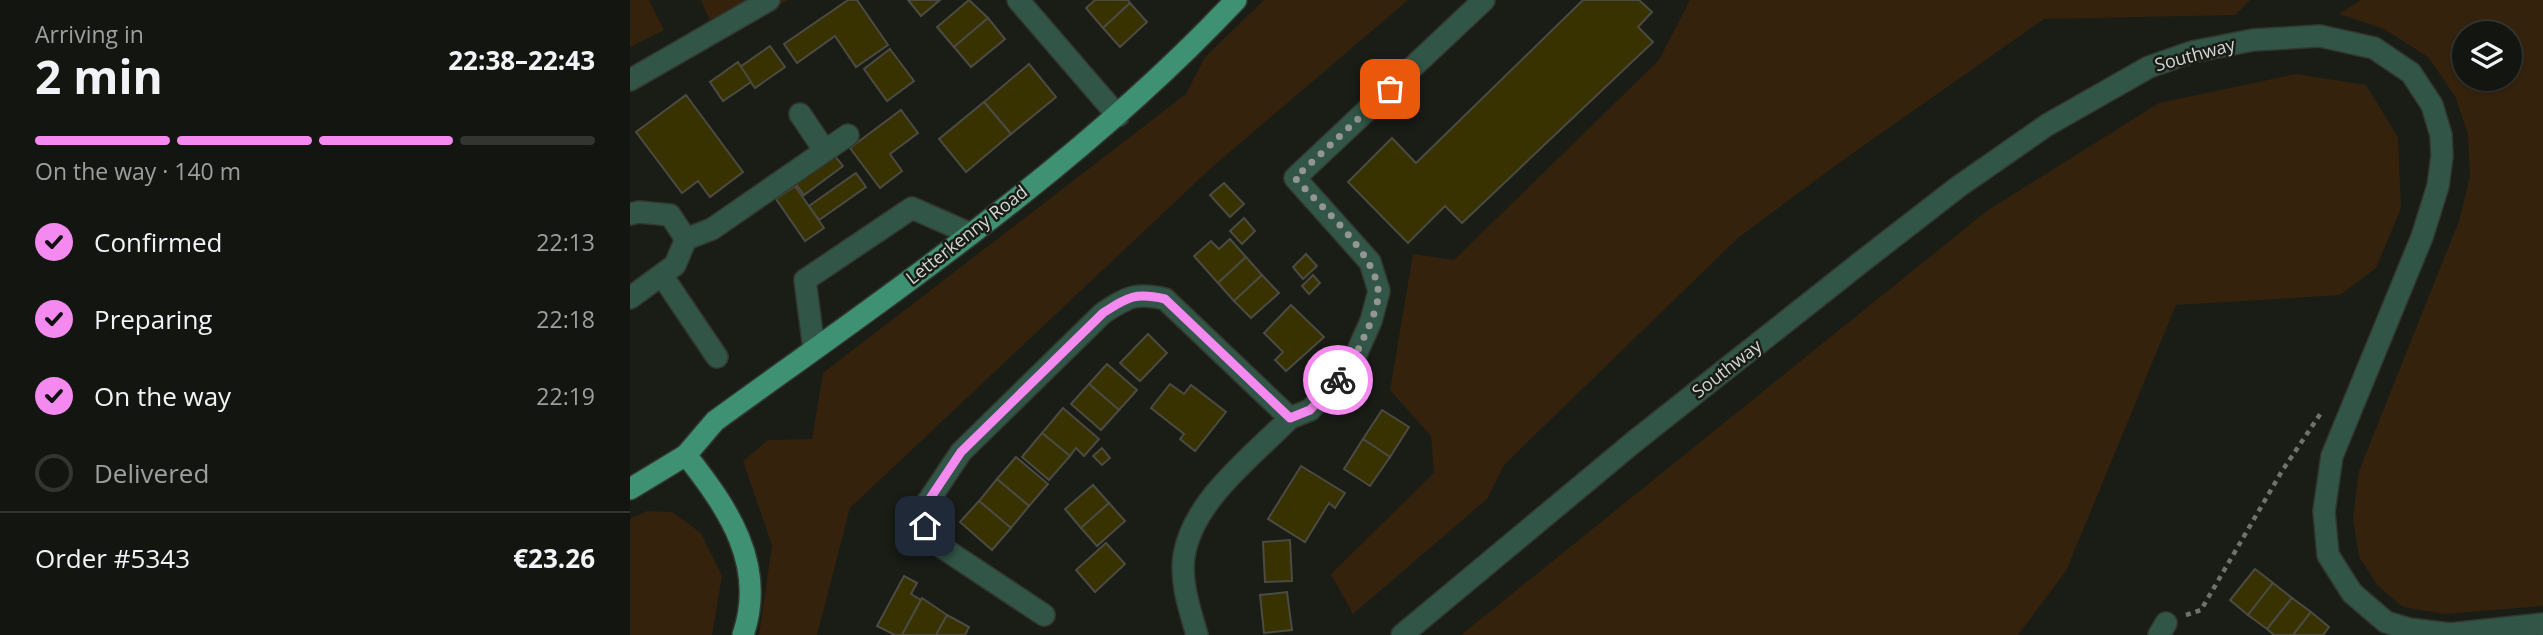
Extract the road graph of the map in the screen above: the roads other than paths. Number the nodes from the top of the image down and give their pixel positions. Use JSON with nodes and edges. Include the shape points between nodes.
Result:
{"nodes":[{"id":1,"x":769,"y":0,"type":"edge"},
{"id":2,"x":1018,"y":0,"type":"edge"},
{"id":3,"x":1237,"y":0,"type":"edge"},
{"id":4,"x":1484,"y":0,"type":"edge"},
{"id":5,"x":630,"y":80,"type":"edge"},
{"id":6,"x":800,"y":114,"type":"dead end"},
{"id":7,"x":1118,"y":116,"type":"junction"},
{"id":8,"x":848,"y":135,"type":"dead end"},
{"id":9,"x":824,"y":151,"type":"junction"},
{"id":10,"x":630,"y":214,"type":"edge"},
{"id":11,"x":971,"y":234,"type":"junction"},
{"id":12,"x":686,"y":239,"type":"junction"},
{"id":13,"x":663,"y":276,"type":"junction"},
{"id":14,"x":630,"y":298,"type":"edge"},
{"id":15,"x":814,"y":349,"type":"junction"},
{"id":16,"x":717,"y":358,"type":"dead end"},
{"id":17,"x":1290,"y":418,"type":"junction"},
{"id":18,"x":686,"y":455,"type":"junction"},
{"id":19,"x":630,"y":489,"type":"edge"},
{"id":20,"x":1044,"y":615,"type":"dead end"},
{"id":21,"x":2529,"y":628,"type":"edge"},
{"id":22,"x":743,"y":635,"type":"edge"},
{"id":23,"x":1197,"y":635,"type":"edge"},
{"id":24,"x":1402,"y":635,"type":"edge"}],
"edges":[{"from":1,"to":5,"type":"street"},
{"from":2,"to":7,"type":"street"},
{"from":3,"to":7,"type":"main road","name":"Letterkenny Road"},
{"from":4,"to":17,"type":"street","via":[[1295,178],[1370,262],[1379,290],[1350,368],[1310,410]]},
{"from":6,"to":9,"type":"street"},
{"from":7,"to":11,"type":"main road","name":"Letterkenny Road"},
{"from":8,"to":9,"type":"street"},
{"from":9,"to":12,"type":"street","via":[[712,229]]},
{"from":10,"to":12,"type":"street","via":[[670,215]]},
{"from":11,"to":15,"type":"main road","name":"Letterkenny Road"},
{"from":11,"to":15,"type":"street","via":[[912,208],[805,280]]},
{"from":12,"to":13,"type":"street","via":[[675,265]]},
{"from":13,"to":14,"type":"street"},
{"from":13,"to":16,"type":"street"},
{"from":15,"to":18,"type":"main road","name":"Letterkenny Road","via":[[715,421]]},
{"from":17,"to":20,"type":"street","via":[[1165,299],[1142,294],[1103,313],[961,452],[921,512],[933,542]]},
{"from":17,"to":23,"type":"street","via":[[1210,501],[1191,531],[1183,558],[1185,592]]},
{"from":18,"to":19,"type":"main road","name":"Letterkenny Road"},
{"from":18,"to":22,"type":"main road","via":[[736,527],[746,553],[752,580]]},
{"from":21,"to":24,"type":"street","name":"Southway","via":[[2450,634],[2409,629],[2375,615],[2352,593],[2329,555],[2324,511],[2332,456],[2422,237],[2438,186],[2441,135],[2432,106],[2411,73],[2374,48],[2320,36],[2253,40],[2192,52],[2149,67],[2047,125],[1958,187],[1635,442]]}]}
